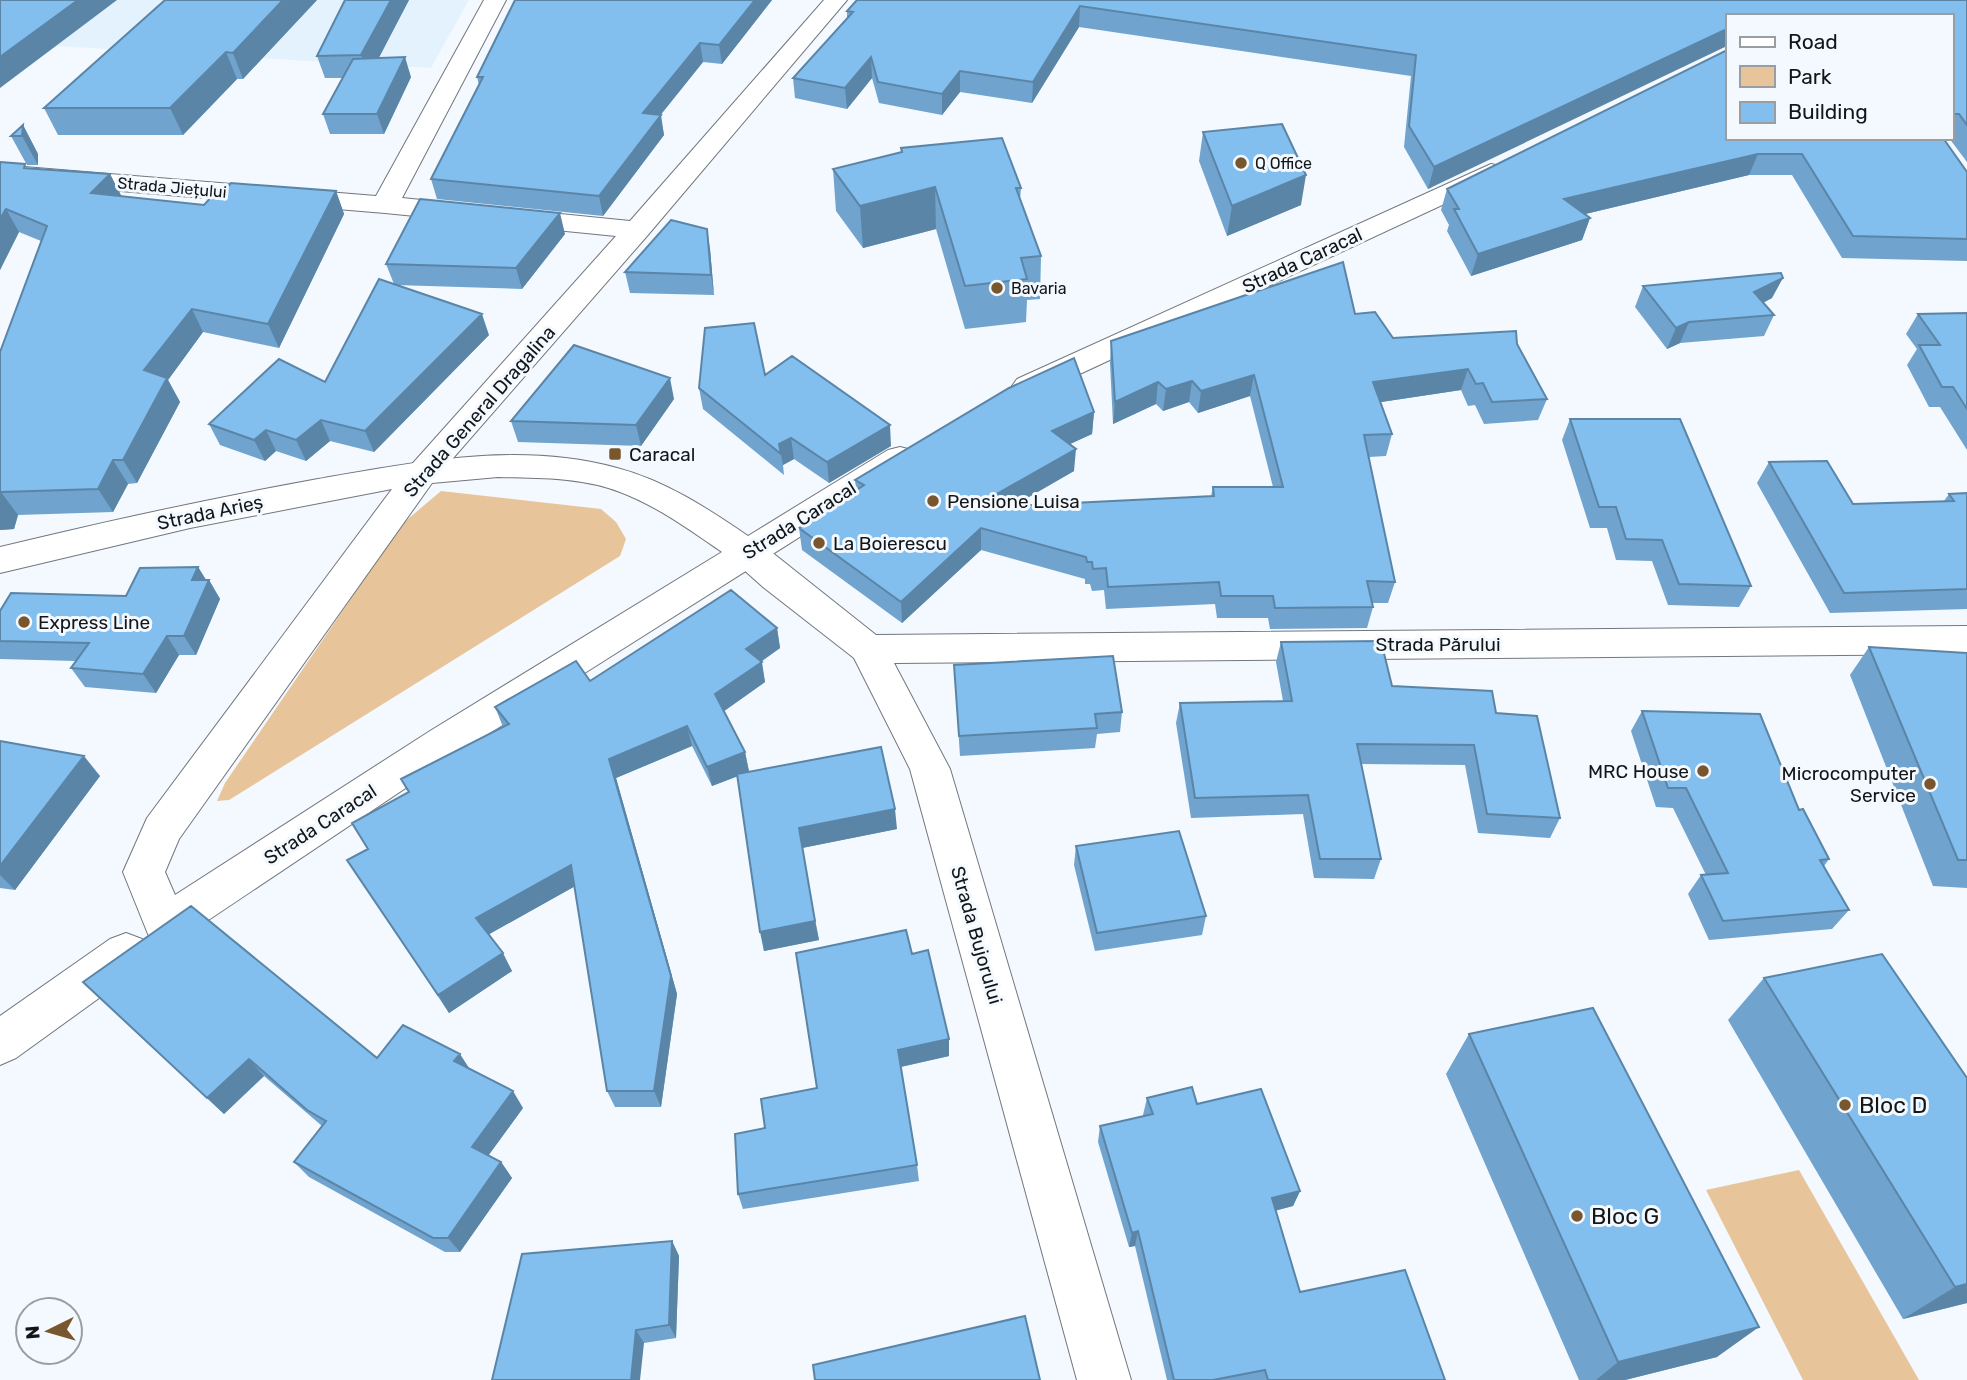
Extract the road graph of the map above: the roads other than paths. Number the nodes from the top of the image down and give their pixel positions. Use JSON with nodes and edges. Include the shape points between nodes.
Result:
{"nodes":[{"id":1,"x":495,"y":0,"type":"edge"},
{"id":2,"x":836,"y":0,"type":"edge"},
{"id":3,"x":1514,"y":161,"type":"edge"},
{"id":4,"x":0,"y":173,"type":"edge"},
{"id":5,"x":385,"y":205,"type":"junction"},
{"id":6,"x":637,"y":230,"type":"junction"},
{"id":7,"x":1009,"y":394,"type":"edge"},
{"id":8,"x":925,"y":443,"type":"edge"},
{"id":9,"x":422,"y":472,"type":"junction"},
{"id":10,"x":747,"y":552,"type":"junction"},
{"id":11,"x":0,"y":560,"type":"edge"},
{"id":12,"x":1967,"y":640,"type":"edge"},
{"id":13,"x":868,"y":649,"type":"junction"},
{"id":14,"x":164,"y":925,"type":"junction"},
{"id":15,"x":0,"y":1043,"type":"edge"},
{"id":16,"x":1104,"y":1380,"type":"edge"}],
"edges":[{"from":1,"to":5,"type":"street"},
{"from":2,"to":6,"type":"street","name":"Strada General Dragalina"},
{"from":3,"to":7,"type":"street","name":"Strada Caracal"},
{"from":4,"to":5,"type":"street","name":"Strada Jiețului"},
{"from":5,"to":6,"type":"street","name":"Strada Jiețului"},
{"from":6,"to":9,"type":"street","name":"Strada General Dragalina"},
{"from":8,"to":10,"type":"street","name":"Strada Caracal"},
{"from":9,"to":10,"type":"street","name":"Strada Arieș","via":[[505,466],[560,468],[615,478],[665,498]]},
{"from":9,"to":11,"type":"street","name":"Strada Arieș","via":[[222,509]]},
{"from":9,"to":14,"type":"street","name":"Strada General Dragalina","via":[[162,830],[145,872]]},
{"from":10,"to":13,"type":"street","name":"Strada Bujorului"},
{"from":10,"to":14,"type":"street","name":"Strada Caracal"},
{"from":12,"to":13,"type":"street","name":"Strada Părului"},
{"from":13,"to":16,"type":"street","name":"Strada Bujorului","via":[[930,769]]},
{"from":14,"to":15,"type":"street","name":"Strada Caracal"}]}
